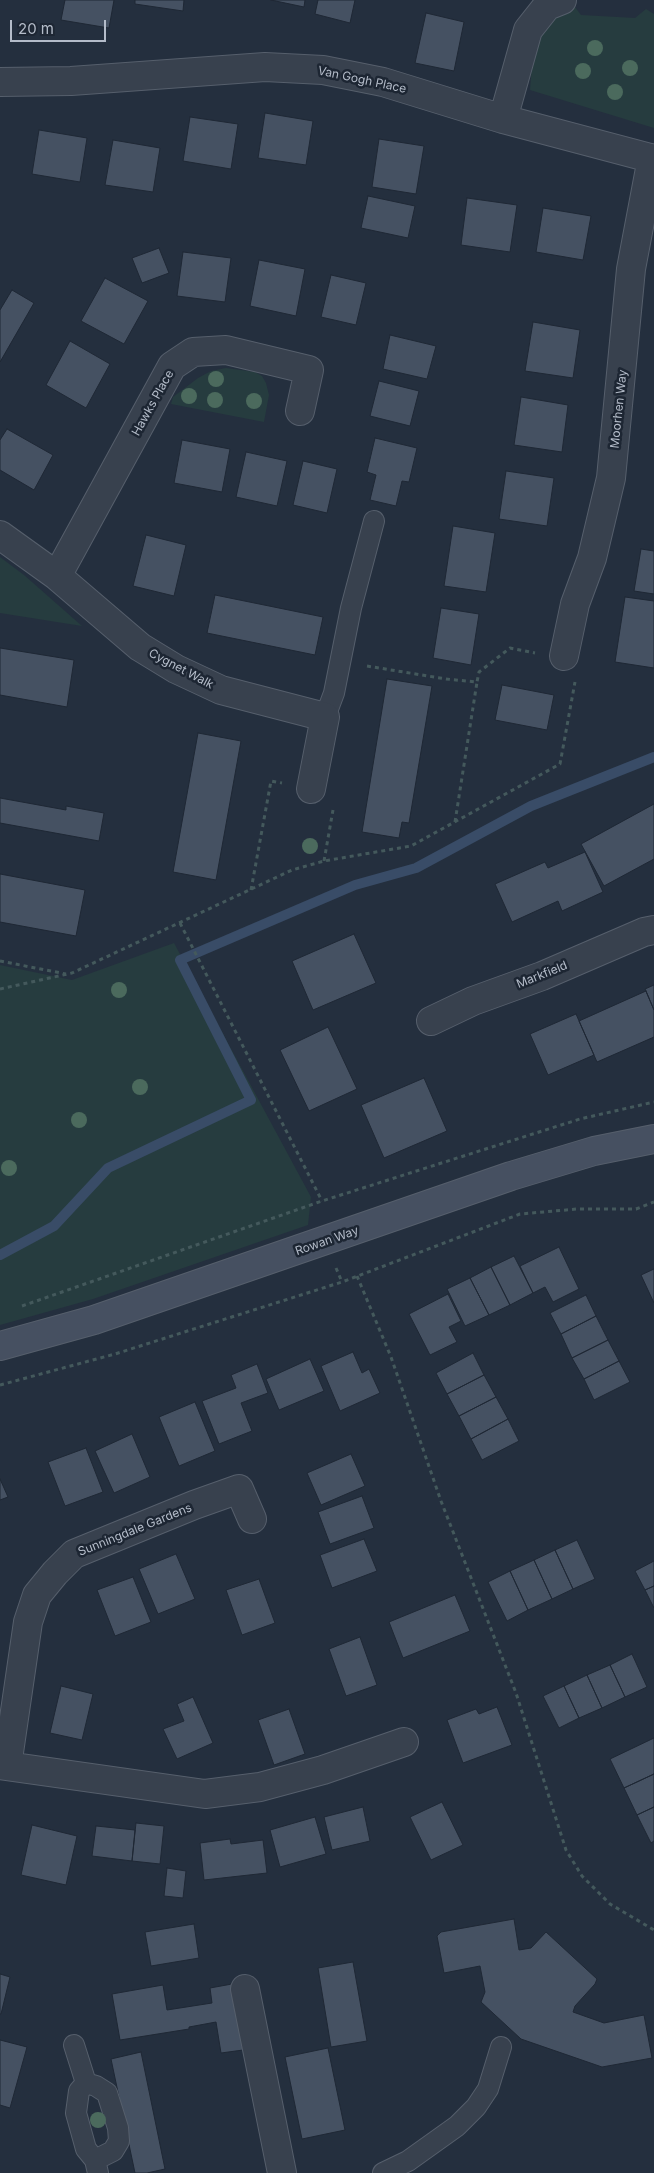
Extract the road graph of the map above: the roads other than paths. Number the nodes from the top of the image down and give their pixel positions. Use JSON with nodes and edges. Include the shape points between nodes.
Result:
{"nodes":[{"id":1,"x":551,"y":2,"type":"edge"},
{"id":2,"x":0,"y":82,"type":"edge"},
{"id":3,"x":503,"y":119,"type":"junction"},
{"id":4,"x":653,"y":158,"type":"edge"},
{"id":5,"x":300,"y":411,"type":"dead end"},
{"id":6,"x":374,"y":521,"type":"dead end"},
{"id":7,"x":0,"y":535,"type":"edge"},
{"id":8,"x":57,"y":576,"type":"junction"},
{"id":9,"x":564,"y":656,"type":"road end"},
{"id":10,"x":325,"y":717,"type":"junction"},
{"id":11,"x":311,"y":789,"type":"road end"},
{"id":12,"x":654,"y":930,"type":"edge"},
{"id":13,"x":430,"y":1021,"type":"dead end"},
{"id":14,"x":654,"y":1139,"type":"edge"},
{"id":15,"x":0,"y":1346,"type":"edge"},
{"id":16,"x":252,"y":1519,"type":"dead end"},
{"id":17,"x":404,"y":1742,"type":"dead end"},
{"id":18,"x":4,"y":1765,"type":"edge"},
{"id":19,"x":245,"y":1989,"type":"dead end"},
{"id":20,"x":74,"y":2045,"type":"dead end"},
{"id":21,"x":501,"y":2048,"type":"dead end"},
{"id":22,"x":86,"y":2083,"type":"junction"},
{"id":23,"x":97,"y":2166,"type":"edge"},
{"id":24,"x":282,"y":2173,"type":"edge"},
{"id":25,"x":382,"y":2173,"type":"edge"}],
"edges":[{"from":1,"to":3,"type":"street","via":[[528,30]]},
{"from":2,"to":3,"type":"street","name":"Van Gogh Place","via":[[71,81],[265,67],[323,70],[383,82]]},
{"from":3,"to":4,"type":"street","name":"Van Gogh Place"},
{"from":4,"to":9,"type":"street","name":"Moorhen Way","via":[[631,269],[611,478],[592,558],[575,604]]},
{"from":5,"to":8,"type":"street","name":"Hawks Place","via":[[309,370],[226,350],[193,352],[172,366]]},
{"from":6,"to":10,"type":"lane","via":[[351,608],[334,693]]},
{"from":7,"to":8,"type":"street","name":"Cygnet Walk"},
{"from":8,"to":10,"type":"street","name":"Cygnet Walk","via":[[140,648],[176,669],[221,690]]},
{"from":10,"to":11,"type":"street"},
{"from":12,"to":13,"type":"street","name":"Markfield"},
{"from":14,"to":15,"type":"street","name":"Rowan Way","via":[[594,1151],[511,1176],[94,1320]]},
{"from":16,"to":18,"type":"street","name":"Sunningdale Gardens","via":[[239,1489],[74,1554],[37,1595],[28,1622]]},
{"from":17,"to":18,"type":"street","name":"Sunningdale Gardens","via":[[269,1785],[205,1794]]},
{"from":19,"to":24,"type":"street"},
{"from":20,"to":22,"type":"lane"},
{"from":21,"to":25,"type":"lane","via":[[488,2089],[476,2107],[457,2126],[408,2161]]},
{"from":22,"to":23,"type":"lane","via":[[79,2091],[76,2113],[86,2149]]},
{"from":22,"to":23,"type":"lane","via":[[108,2093],[119,2141]]}]}
